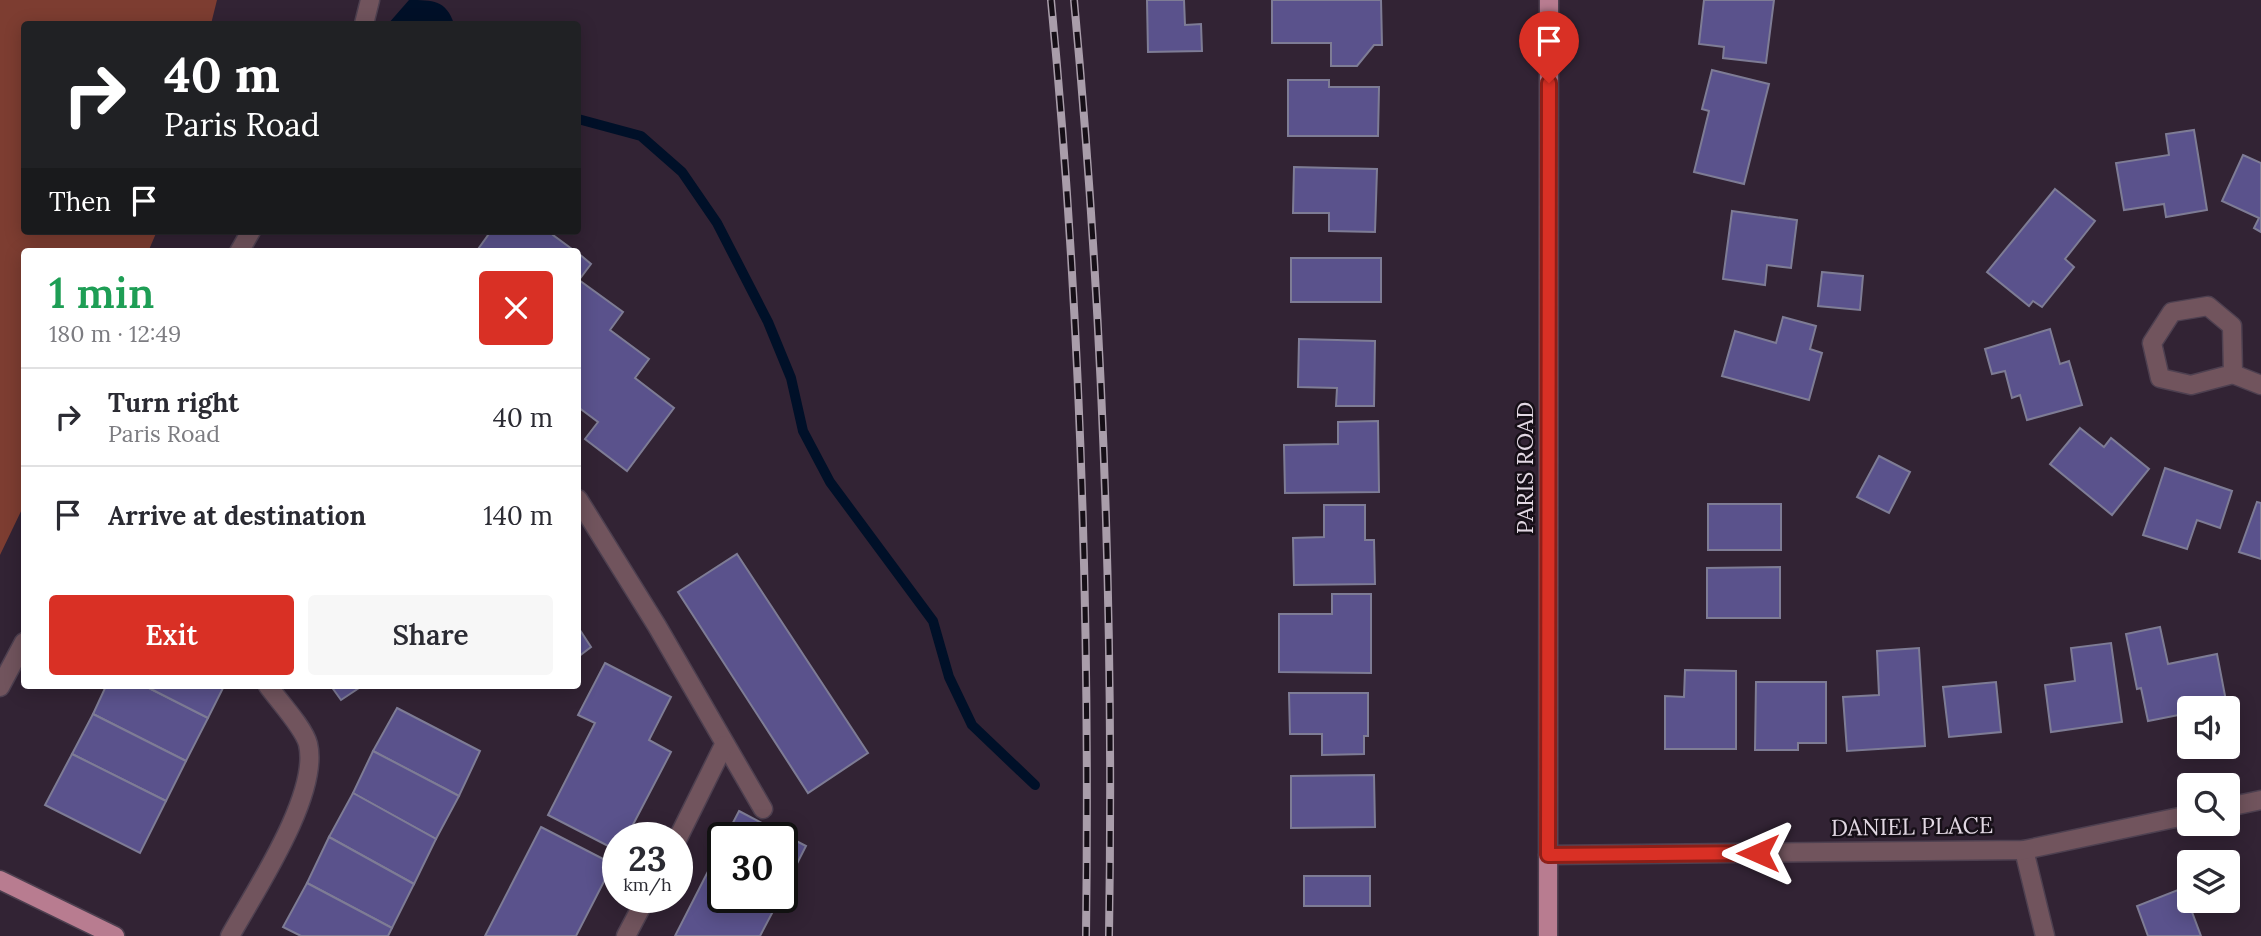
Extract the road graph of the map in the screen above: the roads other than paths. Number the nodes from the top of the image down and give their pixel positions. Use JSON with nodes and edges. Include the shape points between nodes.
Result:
{"nodes":[{"id":1,"x":370,"y":0,"type":"edge"},
{"id":2,"x":1549,"y":0,"type":"edge"},
{"id":3,"x":365,"y":21,"type":"edge"},
{"id":4,"x":2233,"y":374,"type":"junction"},
{"id":5,"x":2261,"y":385,"type":"edge"},
{"id":6,"x":581,"y":504,"type":"edge"},
{"id":7,"x":21,"y":648,"type":"edge"},
{"id":8,"x":0,"y":687,"type":"edge"},
{"id":9,"x":270,"y":689,"type":"edge"},
{"id":10,"x":724,"y":745,"type":"junction"},
{"id":11,"x":2261,"y":800,"type":"edge"},
{"id":12,"x":2240,"y":804,"type":"edge"},
{"id":13,"x":763,"y":809,"type":"dead end"},
{"id":14,"x":2177,"y":818,"type":"edge"},
{"id":15,"x":686,"y":822,"type":"edge"},
{"id":16,"x":2024,"y":850,"type":"junction"},
{"id":17,"x":1548,"y":855,"type":"junction"},
{"id":18,"x":0,"y":880,"type":"edge"},
{"id":19,"x":638,"y":913,"type":"edge"},
{"id":20,"x":115,"y":936,"type":"edge"},
{"id":21,"x":230,"y":936,"type":"edge"},
{"id":22,"x":626,"y":936,"type":"edge"},
{"id":23,"x":1548,"y":936,"type":"edge"},
{"id":24,"x":2045,"y":936,"type":"edge"}],
"edges":[{"from":1,"to":3,"type":"street"},
{"from":2,"to":17,"type":"main road","name":"PARIS ROAD"},
{"from":4,"to":4,"type":"street","via":[[2191,385],[2160,378],[2152,343],[2172,312],[2208,306],[2232,326]]},
{"from":4,"to":5,"type":"street"},
{"from":6,"to":10,"type":"street"},
{"from":7,"to":8,"type":"street"},
{"from":9,"to":21,"type":"street","via":[[308,741],[310,767],[300,806]]},
{"from":10,"to":13,"type":"street"},
{"from":10,"to":15,"type":"street"},
{"from":11,"to":12,"type":"street"},
{"from":14,"to":16,"type":"street","name":"DANIEL PLACE"},
{"from":16,"to":17,"type":"street","name":"DANIEL PLACE"},
{"from":16,"to":24,"type":"street"},
{"from":17,"to":23,"type":"main road","name":"PARIS ROAD"},
{"from":18,"to":20,"type":"main road"},
{"from":19,"to":22,"type":"street"}]}
